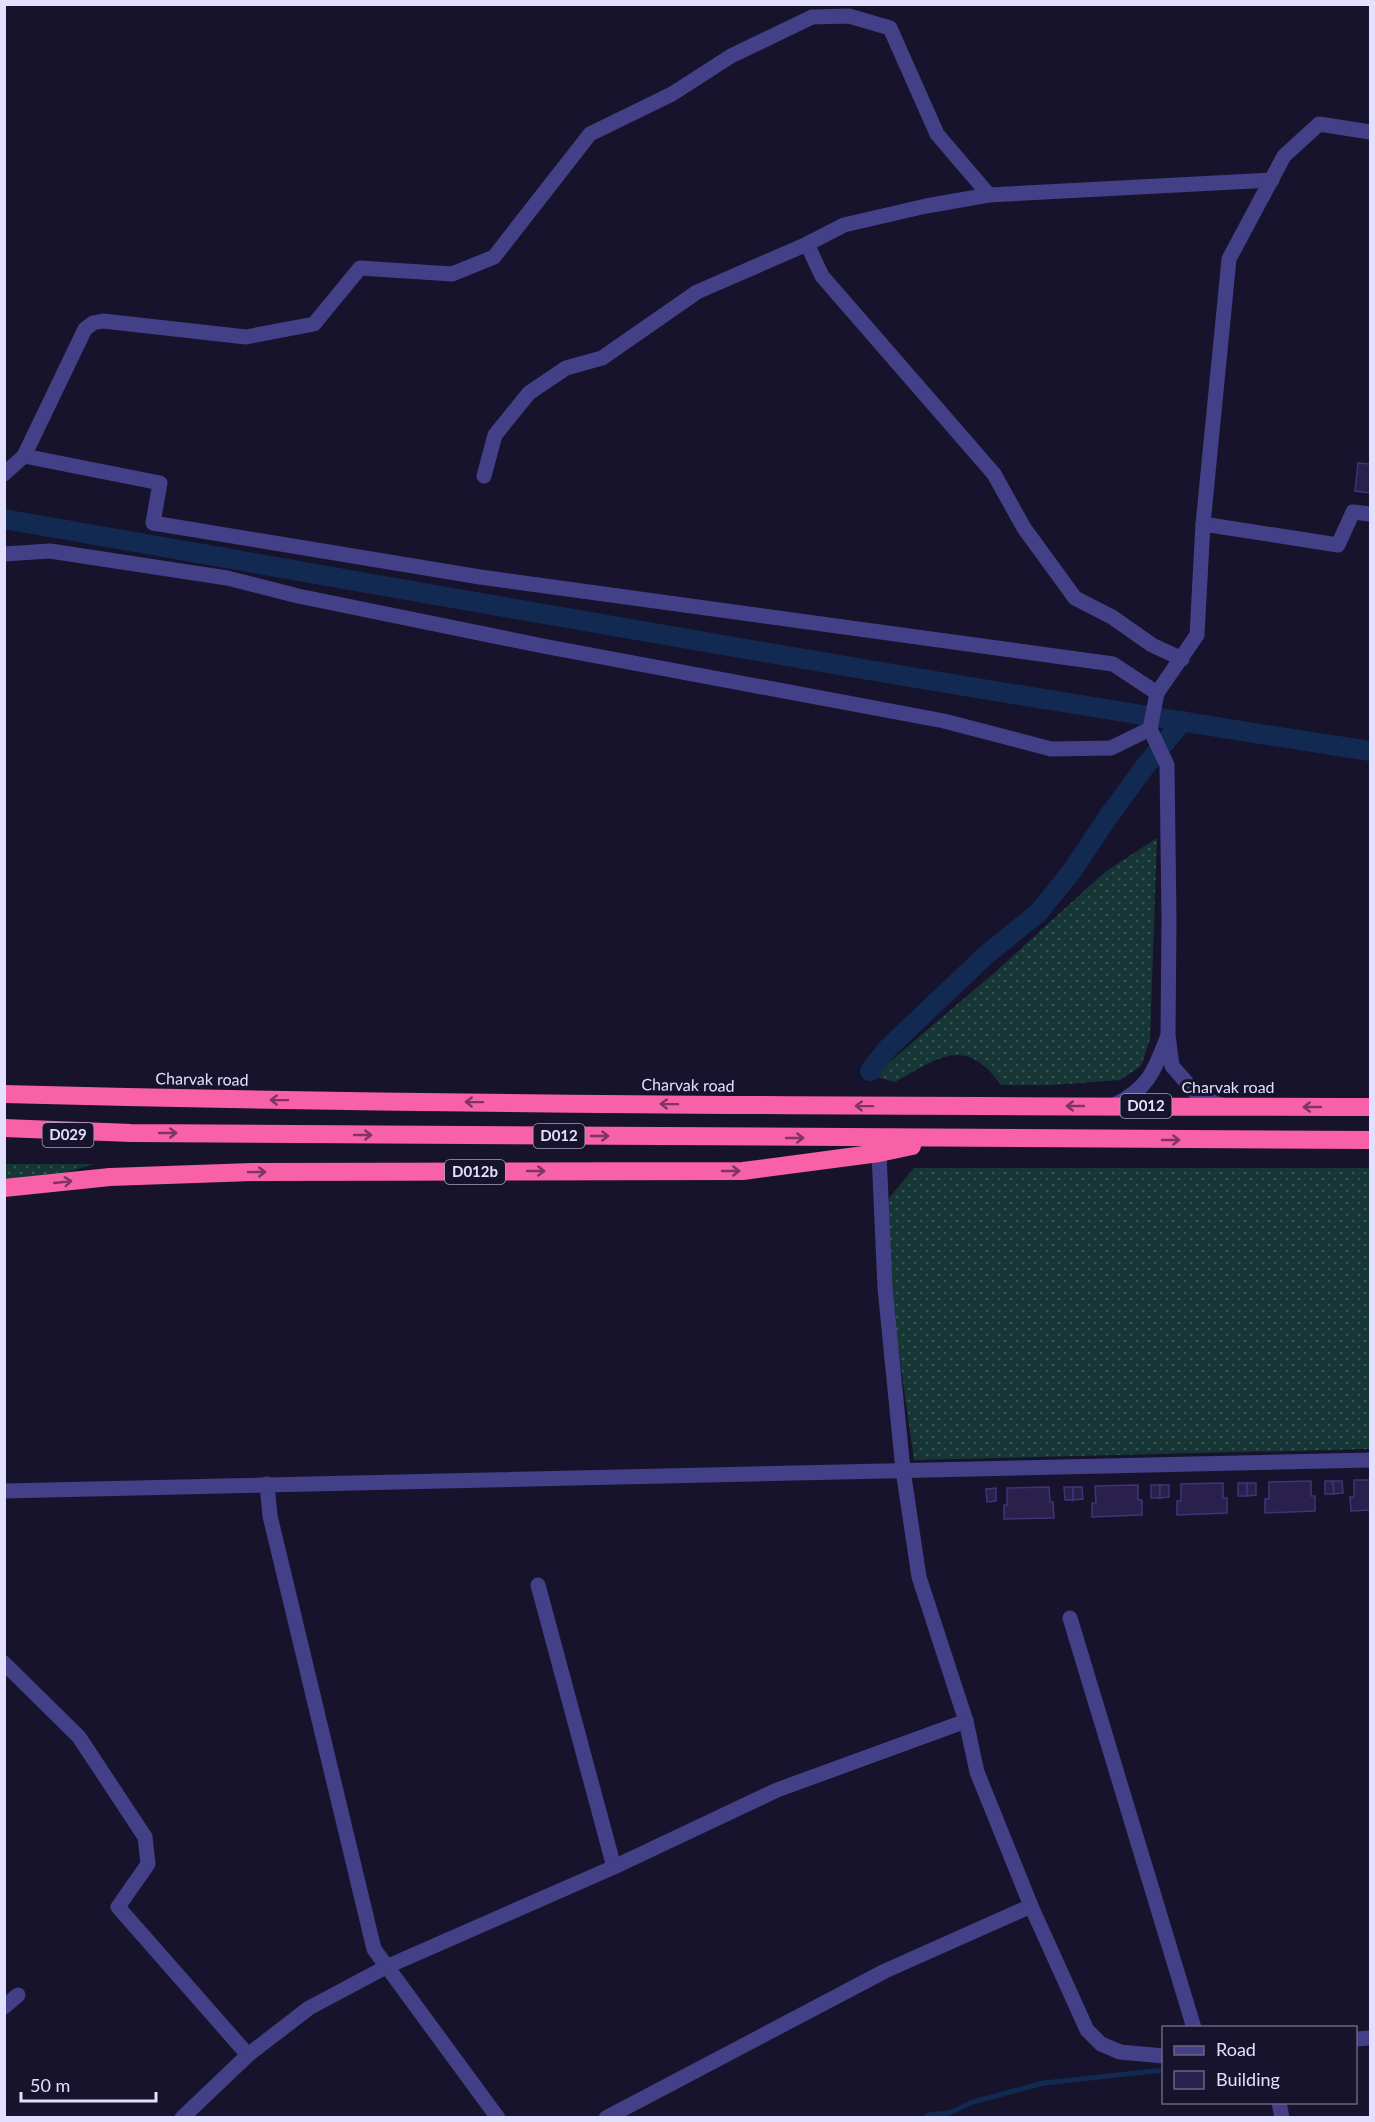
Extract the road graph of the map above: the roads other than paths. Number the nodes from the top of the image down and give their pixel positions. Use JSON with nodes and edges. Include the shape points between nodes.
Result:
{"nodes":[{"id":1,"x":1371,"y":132,"type":"edge"},
{"id":2,"x":1272,"y":180,"type":"junction"},
{"id":3,"x":989,"y":195,"type":"junction"},
{"id":4,"x":807,"y":244,"type":"junction"},
{"id":5,"x":24,"y":456,"type":"junction"},
{"id":6,"x":4,"y":474,"type":"edge"},
{"id":7,"x":484,"y":476,"type":"dead end"},
{"id":8,"x":1371,"y":513,"type":"edge"},
{"id":9,"x":1203,"y":524,"type":"junction"},
{"id":10,"x":4,"y":554,"type":"edge"},
{"id":11,"x":1182,"y":659,"type":"junction"},
{"id":12,"x":1157,"y":693,"type":"junction"},
{"id":13,"x":1150,"y":729,"type":"junction"},
{"id":14,"x":1168,"y":1035,"type":"junction"},
{"id":15,"x":4,"y":1094,"type":"edge"},
{"id":16,"x":1113,"y":1106,"type":"junction"},
{"id":17,"x":1228,"y":1107,"type":"junction"},
{"id":18,"x":1371,"y":1107,"type":"edge"},
{"id":19,"x":4,"y":1128,"type":"edge"},
{"id":20,"x":131,"y":1133,"type":"junction"},
{"id":21,"x":4,"y":1137,"type":"edge"},
{"id":22,"x":944,"y":1139,"type":"junction"},
{"id":23,"x":1371,"y":1140,"type":"edge"},
{"id":24,"x":879,"y":1153,"type":"junction"},
{"id":25,"x":4,"y":1188,"type":"edge"},
{"id":26,"x":1371,"y":1460,"type":"edge"},
{"id":27,"x":903,"y":1470,"type":"junction"},
{"id":28,"x":267,"y":1484,"type":"junction"},
{"id":29,"x":4,"y":1491,"type":"edge"},
{"id":30,"x":538,"y":1585,"type":"dead end"},
{"id":31,"x":1071,"y":1618,"type":"dead end"},
{"id":32,"x":4,"y":1663,"type":"edge"},
{"id":33,"x":966,"y":1721,"type":"junction"},
{"id":34,"x":614,"y":1867,"type":"junction"},
{"id":35,"x":1031,"y":1906,"type":"junction"},
{"id":36,"x":386,"y":1966,"type":"junction"},
{"id":37,"x":18,"y":1995,"type":"dead end"},
{"id":38,"x":4,"y":2007,"type":"edge"},
{"id":39,"x":1193,"y":2026,"type":"edge"},
{"id":40,"x":248,"y":2055,"type":"junction"},
{"id":41,"x":1162,"y":2056,"type":"edge"},
{"id":42,"x":182,"y":2118,"type":"edge"},
{"id":43,"x":498,"y":2118,"type":"edge"},
{"id":44,"x":606,"y":2118,"type":"edge"}],
"edges":[{"from":1,"to":2,"type":"street","via":[[1319,124],[1284,156]]},
{"from":2,"to":3,"type":"street"},
{"from":2,"to":9,"type":"street","via":[[1229,260]]},
{"from":3,"to":4,"type":"street","via":[[844,225]]},
{"from":3,"to":5,"type":"street","via":[[937,134],[890,28],[849,16],[812,17],[731,56],[672,94],[590,134],[494,257],[452,274],[360,268],[314,324],[246,336],[93,323],[85,329]]},
{"from":4,"to":7,"type":"street","via":[[697,291],[602,358],[566,368],[529,393],[495,435]]},
{"from":4,"to":11,"type":"street","via":[[822,276],[994,474],[1024,528],[1074,598]]},
{"from":5,"to":6,"type":"street"},
{"from":5,"to":12,"type":"street","via":[[160,483],[153,524],[480,576],[1113,664]]},
{"from":8,"to":9,"type":"street","via":[[1353,512],[1338,544]]},
{"from":9,"to":11,"type":"street","via":[[1197,635]]},
{"from":10,"to":13,"type":"street","via":[[50,551],[227,578],[543,646],[945,721],[1052,749],[1111,748]]},
{"from":11,"to":12,"type":"street"},
{"from":12,"to":13,"type":"street"},
{"from":13,"to":14,"type":"street","via":[[1167,765]]},
{"from":14,"to":16,"type":"street","via":[[1155,1070],[1131,1096]]},
{"from":14,"to":17,"type":"street","via":[[1172,1066],[1179,1075],[1194,1091]]},
{"from":16,"to":15,"type":"highway","name":"Charvak road","number":"D012","one_way":true,"via":[[260,1100]]},
{"from":16,"to":17,"type":"highway","name":"Charvak road","number":"D012"},
{"from":18,"to":17,"type":"highway","name":"Charvak road","number":"D012","one_way":true},
{"from":19,"to":20,"type":"highway","number":"D012"},
{"from":20,"to":21,"type":"highway","number":"D029"},
{"from":20,"to":22,"type":"highway","number":"D012","one_way":true},
{"from":22,"to":23,"type":"highway","number":"D012","one_way":true},
{"from":22,"to":24,"type":"highway","number":"D012b"},
{"from":25,"to":24,"type":"highway","number":"D012b","one_way":true,"via":[[110,1177],[252,1172],[743,1171]]},
{"from":24,"to":27,"type":"street","via":[[885,1288]]},
{"from":26,"to":27,"type":"street"},
{"from":27,"to":28,"type":"street"},
{"from":27,"to":33,"type":"street","via":[[919,1577]]},
{"from":28,"to":29,"type":"street"},
{"from":28,"to":36,"type":"street","via":[[270,1516],[374,1949]]},
{"from":30,"to":34,"type":"street"},
{"from":31,"to":39,"type":"street"},
{"from":32,"to":40,"type":"street","via":[[79,1737],[145,1837],[148,1864],[118,1907]]},
{"from":33,"to":34,"type":"street","via":[[777,1790]]},
{"from":33,"to":35,"type":"street","via":[[977,1772]]},
{"from":34,"to":36,"type":"street"},
{"from":35,"to":41,"type":"street","via":[[1087,2030],[1101,2044],[1120,2052]]},
{"from":35,"to":44,"type":"street","via":[[885,1971]]},
{"from":36,"to":40,"type":"street","via":[[309,2008]]},
{"from":36,"to":43,"type":"street"},
{"from":37,"to":38,"type":"street"},
{"from":40,"to":42,"type":"street"}]}
